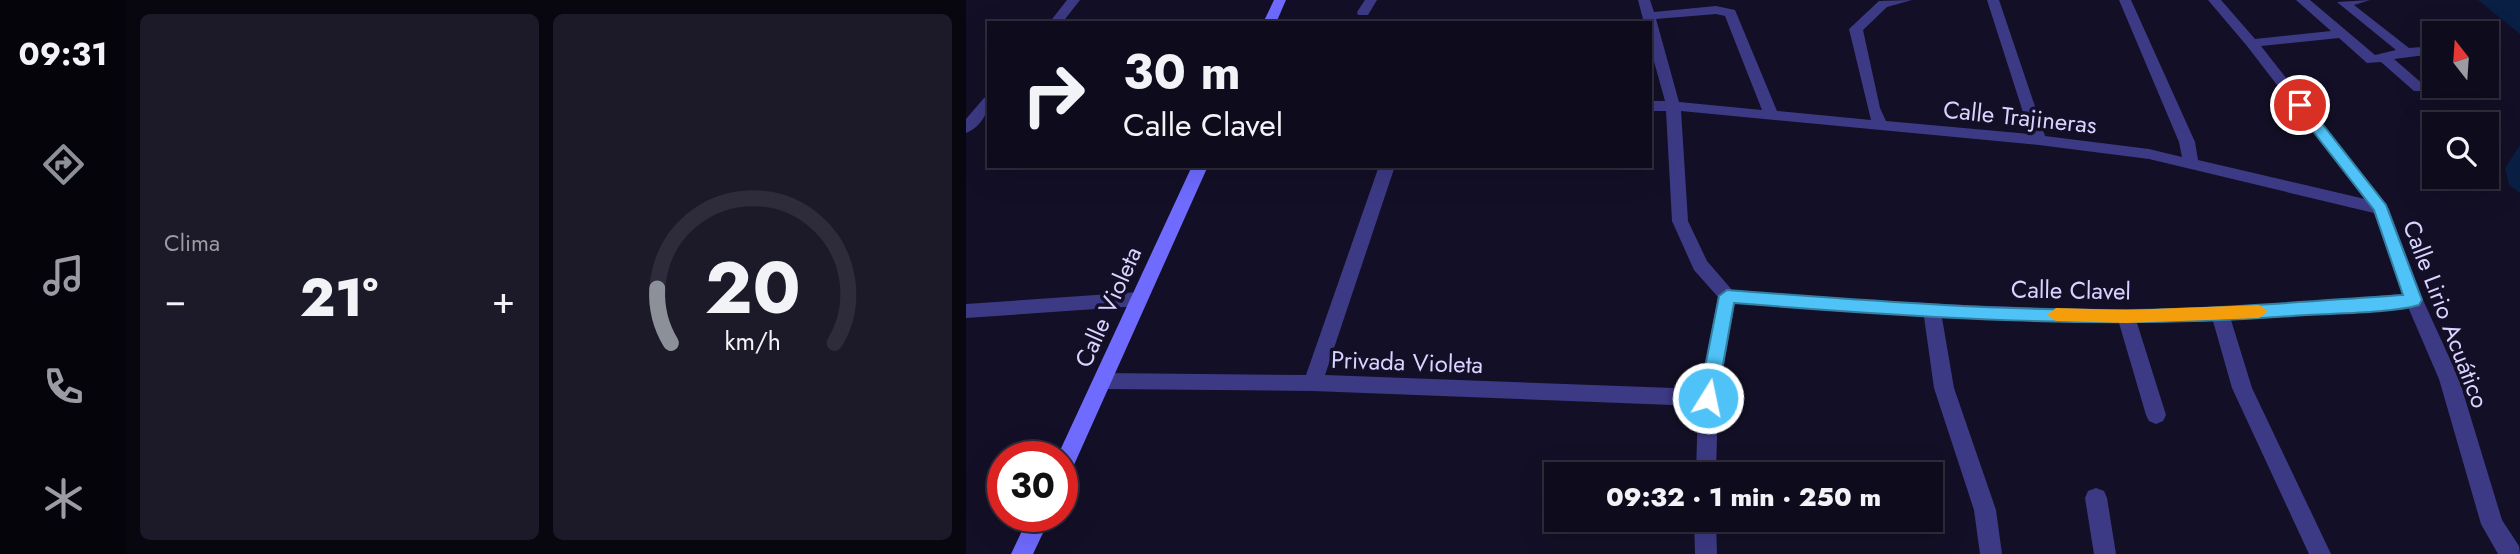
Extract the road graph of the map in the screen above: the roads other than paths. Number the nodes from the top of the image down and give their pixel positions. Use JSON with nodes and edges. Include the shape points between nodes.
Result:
{"nodes":[{"id":1,"x":1074,"y":0,"type":"edge"},
{"id":2,"x":1280,"y":0,"type":"edge"},
{"id":3,"x":1371,"y":0,"type":"edge"},
{"id":4,"x":1644,"y":0,"type":"edge"},
{"id":5,"x":1906,"y":0,"type":"edge"},
{"id":6,"x":1993,"y":0,"type":"edge"},
{"id":7,"x":2126,"y":0,"type":"edge"},
{"id":8,"x":2214,"y":0,"type":"edge"},
{"id":9,"x":2302,"y":0,"type":"edge"},
{"id":10,"x":2364,"y":0,"type":"edge"},
{"id":11,"x":1363,"y":12,"type":"dead end"},
{"id":12,"x":1651,"y":16,"type":"junction"},
{"id":13,"x":1057,"y":21,"type":"edge"},
{"id":14,"x":1270,"y":21,"type":"edge"},
{"id":15,"x":2343,"y":34,"type":"junction"},
{"id":16,"x":2252,"y":43,"type":"junction"},
{"id":17,"x":2422,"y":51,"type":"edge"},
{"id":18,"x":2406,"y":52,"type":"junction"},
{"id":19,"x":2385,"y":58,"type":"junction"},
{"id":20,"x":2419,"y":88,"type":"dead end"},
{"id":21,"x":987,"y":103,"type":"edge"},
{"id":22,"x":1652,"y":106,"type":"edge"},
{"id":23,"x":1673,"y":106,"type":"junction"},
{"id":24,"x":1772,"y":116,"type":"junction"},
{"id":25,"x":1881,"y":127,"type":"junction"},
{"id":26,"x":966,"y":128,"type":"edge"},
{"id":27,"x":2039,"y":140,"type":"junction"},
{"id":28,"x":2191,"y":164,"type":"junction"},
{"id":29,"x":1199,"y":168,"type":"edge"},
{"id":30,"x":1386,"y":168,"type":"edge"},
{"id":31,"x":2381,"y":209,"type":"junction"},
{"id":32,"x":1727,"y":296,"type":"junction"},
{"id":33,"x":1139,"y":299,"type":"junction"},
{"id":34,"x":2413,"y":300,"type":"junction"},
{"id":35,"x":966,"y":311,"type":"edge"},
{"id":36,"x":1932,"y":312,"type":"junction"},
{"id":37,"x":2220,"y":314,"type":"junction"},
{"id":38,"x":2126,"y":316,"type":"junction"},
{"id":39,"x":1104,"y":381,"type":"junction"},
{"id":40,"x":1313,"y":383,"type":"junction"},
{"id":41,"x":1708,"y":398,"type":"junction"},
{"id":42,"x":2156,"y":415,"type":"dead end"},
{"id":43,"x":1075,"y":441,"type":"edge"},
{"id":44,"x":1706,"y":462,"type":"edge"},
{"id":45,"x":2096,"y":498,"type":"dead end"},
{"id":46,"x":1032,"y":532,"type":"edge"},
{"id":47,"x":1705,"y":532,"type":"edge"},
{"id":48,"x":1022,"y":554,"type":"edge"},
{"id":49,"x":1706,"y":554,"type":"edge"},
{"id":50,"x":1991,"y":554,"type":"edge"},
{"id":51,"x":2105,"y":554,"type":"edge"},
{"id":52,"x":2320,"y":554,"type":"edge"},
{"id":53,"x":2511,"y":554,"type":"edge"}],
"edges":[{"from":1,"to":13,"type":"street"},
{"from":2,"to":14,"type":"street"},
{"from":3,"to":11,"type":"street"},
{"from":4,"to":12,"type":"street"},
{"from":5,"to":25,"type":"street","via":[[1883,4],[1856,29]]},
{"from":6,"to":27,"type":"street"},
{"from":7,"to":28,"type":"street","via":[[2187,142]]},
{"from":8,"to":16,"type":"street","name":"Calle Lirio Acuático"},
{"from":9,"to":15,"type":"street"},
{"from":10,"to":18,"type":"street","via":[[2343,2]]},
{"from":12,"to":23,"type":"street"},
{"from":12,"to":24,"type":"street","via":[[1716,10],[1730,13]]},
{"from":15,"to":16,"type":"street"},
{"from":15,"to":19,"type":"street","via":[[2372,60]]},
{"from":16,"to":31,"type":"street","name":"Calle Lirio Acuático"},
{"from":17,"to":18,"type":"street"},
{"from":18,"to":19,"type":"street"},
{"from":19,"to":20,"type":"street"},
{"from":21,"to":26,"type":"street"},
{"from":22,"to":23,"type":"street","name":"Calle Trajineras"},
{"from":23,"to":24,"type":"street","name":"Calle Trajineras"},
{"from":23,"to":32,"type":"street","via":[[1680,221],[1700,265]]},
{"from":24,"to":25,"type":"street","name":"Calle Trajineras"},
{"from":25,"to":27,"type":"street","name":"Calle Trajineras"},
{"from":27,"to":28,"type":"street","name":"Calle Trajineras"},
{"from":28,"to":31,"type":"street","name":"Calle Trajineras"},
{"from":29,"to":33,"type":"street","name":"Calle Violeta"},
{"from":30,"to":40,"type":"street"},
{"from":31,"to":34,"type":"street","name":"Calle Lirio Acuático"},
{"from":32,"to":36,"type":"street","name":"Calle Clavel"},
{"from":32,"to":41,"type":"street"},
{"from":33,"to":35,"type":"street"},
{"from":33,"to":39,"type":"street","name":"Calle Violeta"},
{"from":34,"to":37,"type":"street","name":"Calle Clavel"},
{"from":34,"to":53,"type":"street","name":"Calle Lirio Acuático","via":[[2449,379],[2492,524]]},
{"from":36,"to":38,"type":"street","name":"Calle Clavel"},
{"from":36,"to":50,"type":"street","via":[[1944,388],[1985,510]]},
{"from":37,"to":38,"type":"street","name":"Calle Clavel"},
{"from":37,"to":52,"type":"street","via":[[2242,388]]},
{"from":38,"to":42,"type":"street"},
{"from":39,"to":40,"type":"street","name":"Privada Violeta"},
{"from":39,"to":43,"type":"street","name":"Calle Violeta"},
{"from":40,"to":41,"type":"street","name":"Privada Violeta"},
{"from":41,"to":44,"type":"street"},
{"from":45,"to":51,"type":"street"},
{"from":46,"to":48,"type":"street"},
{"from":47,"to":49,"type":"street"}]}
